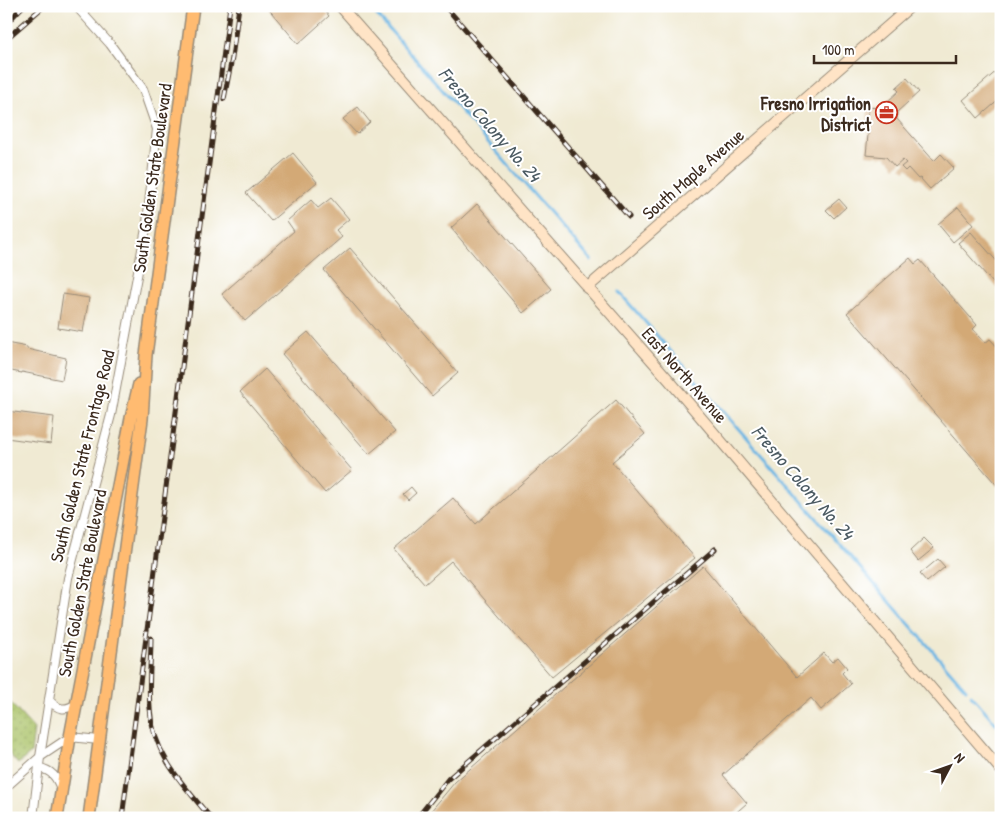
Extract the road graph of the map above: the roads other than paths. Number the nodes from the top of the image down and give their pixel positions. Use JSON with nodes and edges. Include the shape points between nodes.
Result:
{"nodes":[{"id":1,"x":76,"y":6,"type":"edge"},
{"id":2,"x":193,"y":6,"type":"edge"},
{"id":3,"x":340,"y":6,"type":"edge"},
{"id":4,"x":911,"y":6,"type":"edge"},
{"id":5,"x":587,"y":288,"type":"junction"},
{"id":6,"x":146,"y":355,"type":"junction"},
{"id":7,"x":49,"y":700,"type":"junction"},
{"id":8,"x":76,"y":704,"type":"junction"},
{"id":9,"x":70,"y":737,"type":"junction"},
{"id":10,"x":99,"y":740,"type":"junction"},
{"id":11,"x":40,"y":757,"type":"junction"},
{"id":12,"x":39,"y":768,"type":"junction"},
{"id":13,"x":1001,"y":770,"type":"edge"},
{"id":14,"x":6,"y":787,"type":"edge"},
{"id":15,"x":62,"y":791,"type":"junction"},
{"id":16,"x":33,"y":818,"type":"edge"},
{"id":17,"x":57,"y":818,"type":"edge"},
{"id":18,"x":89,"y":818,"type":"edge"}],
"edges":[{"from":1,"to":7,"type":"street","name":"South Golden State Frontage Road","via":[[110,44],[143,89],[157,129],[147,223],[113,406],[68,578]]},
{"from":2,"to":6,"type":"main road","name":"South Golden State Boulevard"},
{"from":3,"to":5,"type":"street","name":"East North Avenue"},
{"from":4,"to":5,"type":"street","name":"South Maple Avenue"},
{"from":5,"to":13,"type":"street","name":"East North Avenue"},
{"from":6,"to":8,"type":"main road","name":"South Golden State Boulevard"},
{"from":6,"to":10,"type":"main road","name":"South Golden State Boulevard","via":[[142,419]]},
{"from":7,"to":8,"type":"street","via":[[61,709],[69,709]]},
{"from":7,"to":11,"type":"street","name":"South Golden State Frontage Road"},
{"from":8,"to":9,"type":"main road","name":"South Golden State Boulevard"},
{"from":9,"to":10,"type":"street"},
{"from":9,"to":11,"type":"street"},
{"from":9,"to":15,"type":"main road","name":"South Golden State Boulevard"},
{"from":10,"to":18,"type":"main road","name":"South Golden State Boulevard"},
{"from":11,"to":12,"type":"street","name":"South Golden State Frontage Road"},
{"from":11,"to":14,"type":"street"},
{"from":12,"to":15,"type":"street","via":[[57,778]]},
{"from":12,"to":16,"type":"street","name":"South Golden State Frontage Road"},
{"from":15,"to":17,"type":"main road","name":"South Golden State Boulevard"}]}
